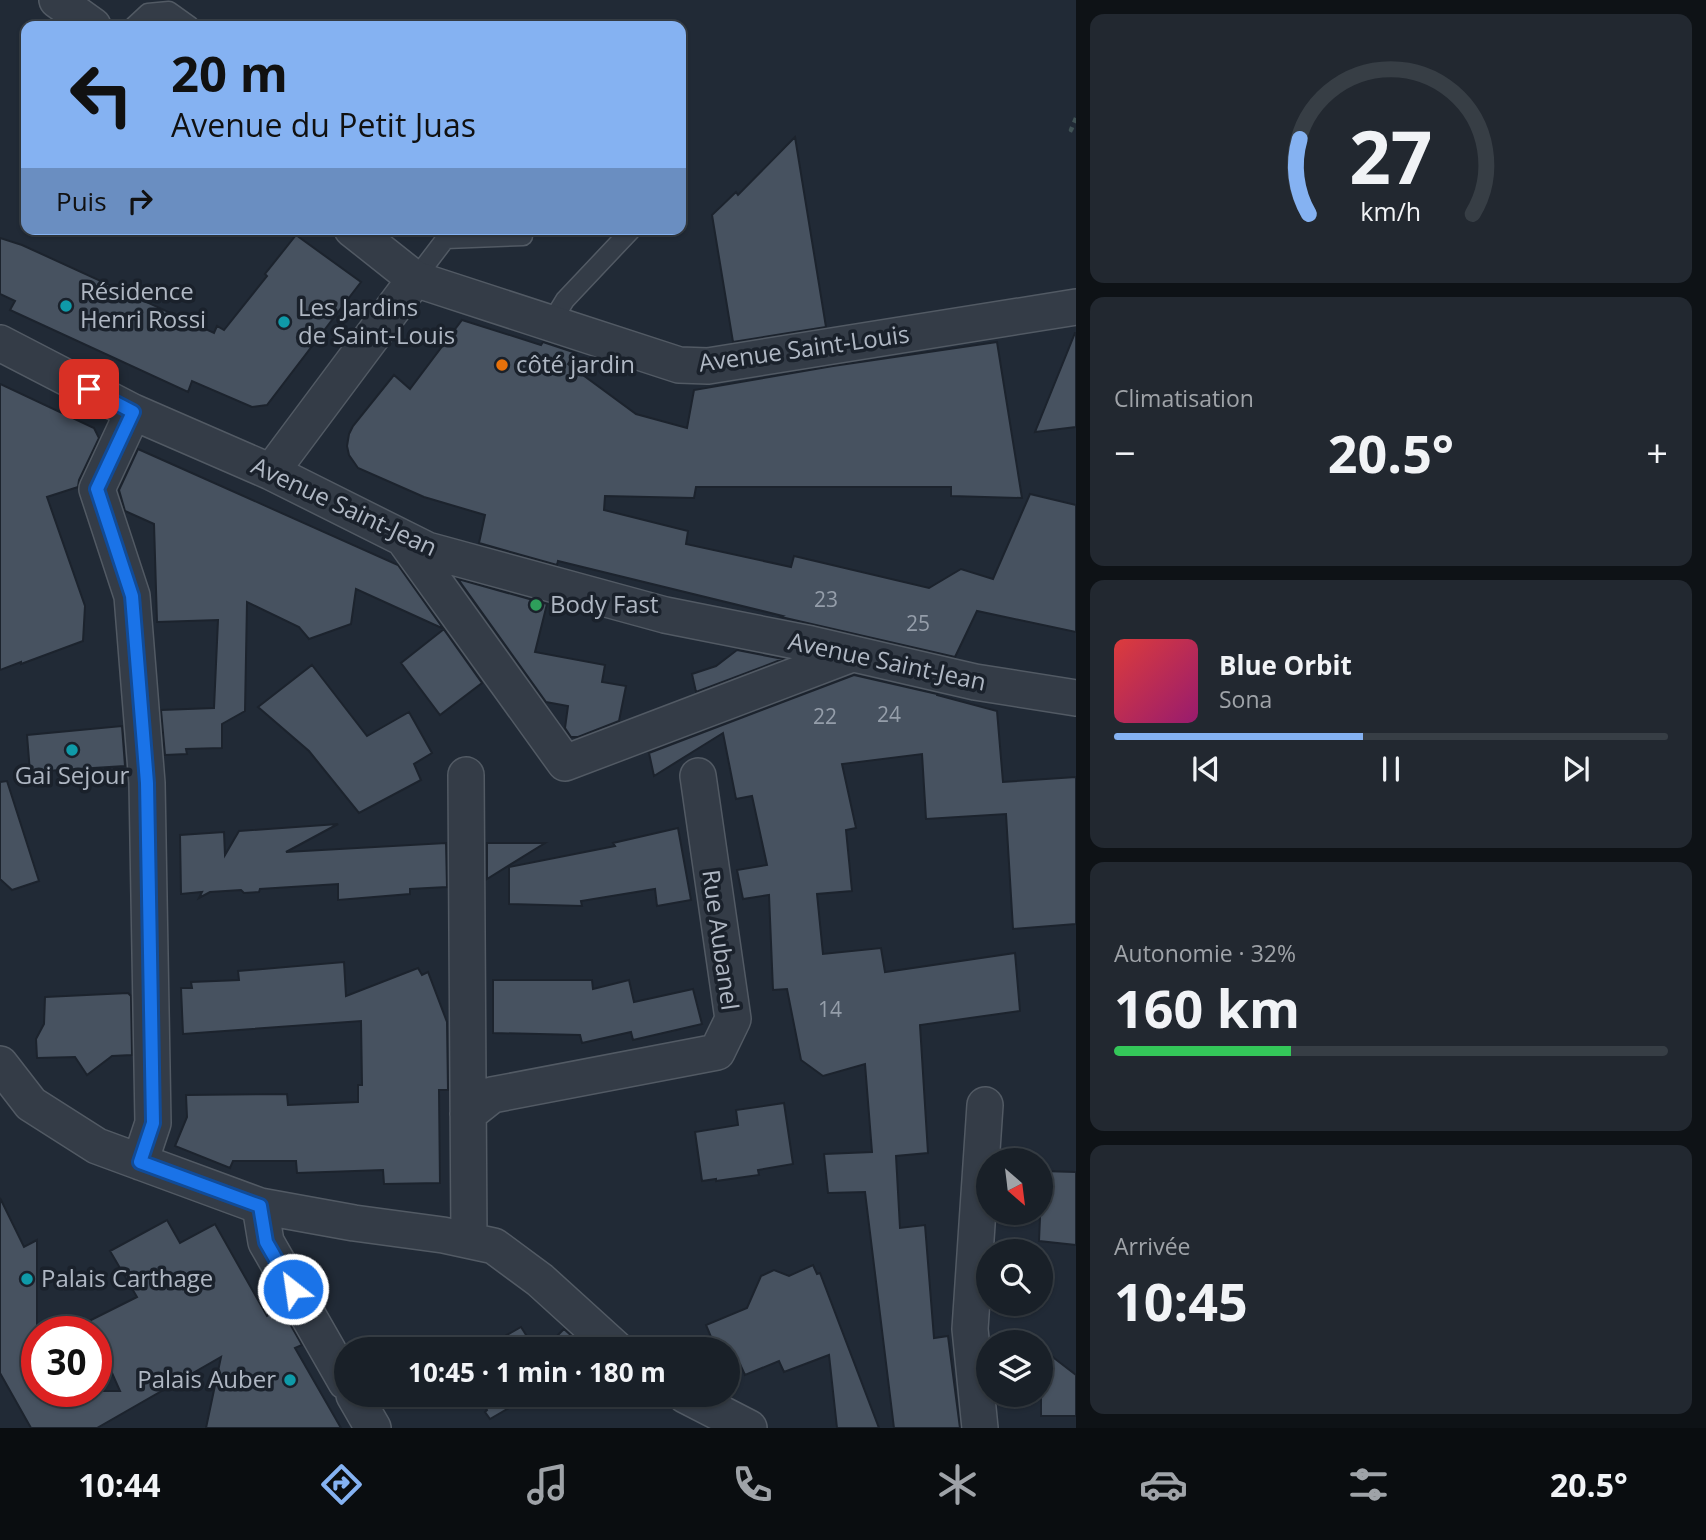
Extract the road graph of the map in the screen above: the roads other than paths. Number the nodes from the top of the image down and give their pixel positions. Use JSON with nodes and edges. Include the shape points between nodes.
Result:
{"nodes":[{"id":1,"x":57,"y":0,"type":"edge"},
{"id":2,"x":86,"y":21,"type":"edge"},
{"id":3,"x":140,"y":21,"type":"edge"},
{"id":4,"x":183,"y":21,"type":"edge"},
{"id":5,"x":360,"y":235,"type":"edge"},
{"id":6,"x":445,"y":235,"type":"edge"},
{"id":7,"x":504,"y":235,"type":"edge"},
{"id":8,"x":626,"y":235,"type":"edge"},
{"id":9,"x":523,"y":236,"type":"dead end"},
{"id":10,"x":415,"y":279,"type":"junction"},
{"id":11,"x":1076,"y":307,"type":"edge"},
{"id":12,"x":551,"y":323,"type":"junction"},
{"id":13,"x":0,"y":343,"type":"edge"},
{"id":14,"x":133,"y":412,"type":"junction"},
{"id":15,"x":271,"y":472,"type":"junction"},
{"id":16,"x":403,"y":538,"type":"junction"},
{"id":17,"x":852,"y":654,"type":"junction"},
{"id":18,"x":1076,"y":698,"type":"edge"},
{"id":19,"x":467,"y":775,"type":"dead end"},
{"id":20,"x":698,"y":776,"type":"dead end"},
{"id":21,"x":0,"y":1064,"type":"edge"},
{"id":22,"x":985,"y":1105,"type":"dead end"},
{"id":23,"x":468,"y":1114,"type":"junction"},
{"id":24,"x":140,"y":1162,"type":"junction"},
{"id":25,"x":260,"y":1206,"type":"junction"},
{"id":26,"x":469,"y":1240,"type":"junction"},
{"id":27,"x":603,"y":1337,"type":"edge"},
{"id":28,"x":334,"y":1361,"type":"edge"},
{"id":29,"x":361,"y":1407,"type":"edge"},
{"id":30,"x":708,"y":1407,"type":"edge"},
{"id":31,"x":373,"y":1428,"type":"edge"},
{"id":32,"x":749,"y":1428,"type":"edge"},
{"id":33,"x":980,"y":1428,"type":"edge"}],
"edges":[{"from":1,"to":2,"type":"street"},
{"from":3,"to":4,"type":"lane","via":[[149,13],[169,11]]},
{"from":5,"to":10,"type":"street","name":"Avenue Saint-Louis"},
{"from":6,"to":10,"type":"lane"},
{"from":7,"to":9,"type":"lane"},
{"from":8,"to":12,"type":"lane","via":[[565,300]]},
{"from":10,"to":12,"type":"street","name":"Avenue Saint-Louis"},
{"from":10,"to":15,"type":"street"},
{"from":11,"to":12,"type":"street","name":"Avenue Saint-Louis","via":[[708,366],[680,365]]},
{"from":13,"to":14,"type":"street","name":"Avenue Saint-Jean"},
{"from":14,"to":15,"type":"street","name":"Avenue Saint-Jean"},
{"from":14,"to":24,"type":"street","via":[[97,489],[132,596],[147,783],[153,1123]]},
{"from":15,"to":16,"type":"street","name":"Avenue Saint-Jean"},
{"from":16,"to":17,"type":"street","name":"Avenue Saint-Jean","via":[[427,550],[665,615]]},
{"from":16,"to":17,"type":"street","via":[[565,763]]},
{"from":17,"to":18,"type":"street","name":"Avenue Saint-Jean","via":[[975,682]]},
{"from":19,"to":23,"type":"street"},
{"from":20,"to":23,"type":"street","name":"Rue Aubanel","via":[[733,1019],[718,1052],[492,1095]]},
{"from":21,"to":24,"type":"street","via":[[31,1104],[97,1146]]},
{"from":22,"to":33,"type":"street","via":[[970,1329]]},
{"from":23,"to":26,"type":"street"},
{"from":24,"to":25,"type":"street"},
{"from":25,"to":26,"type":"street"},
{"from":25,"to":28,"type":"street","via":[[266,1242]]},
{"from":26,"to":27,"type":"street","via":[[494,1246]]},
{"from":29,"to":31,"type":"street"},
{"from":30,"to":32,"type":"street"}]}
